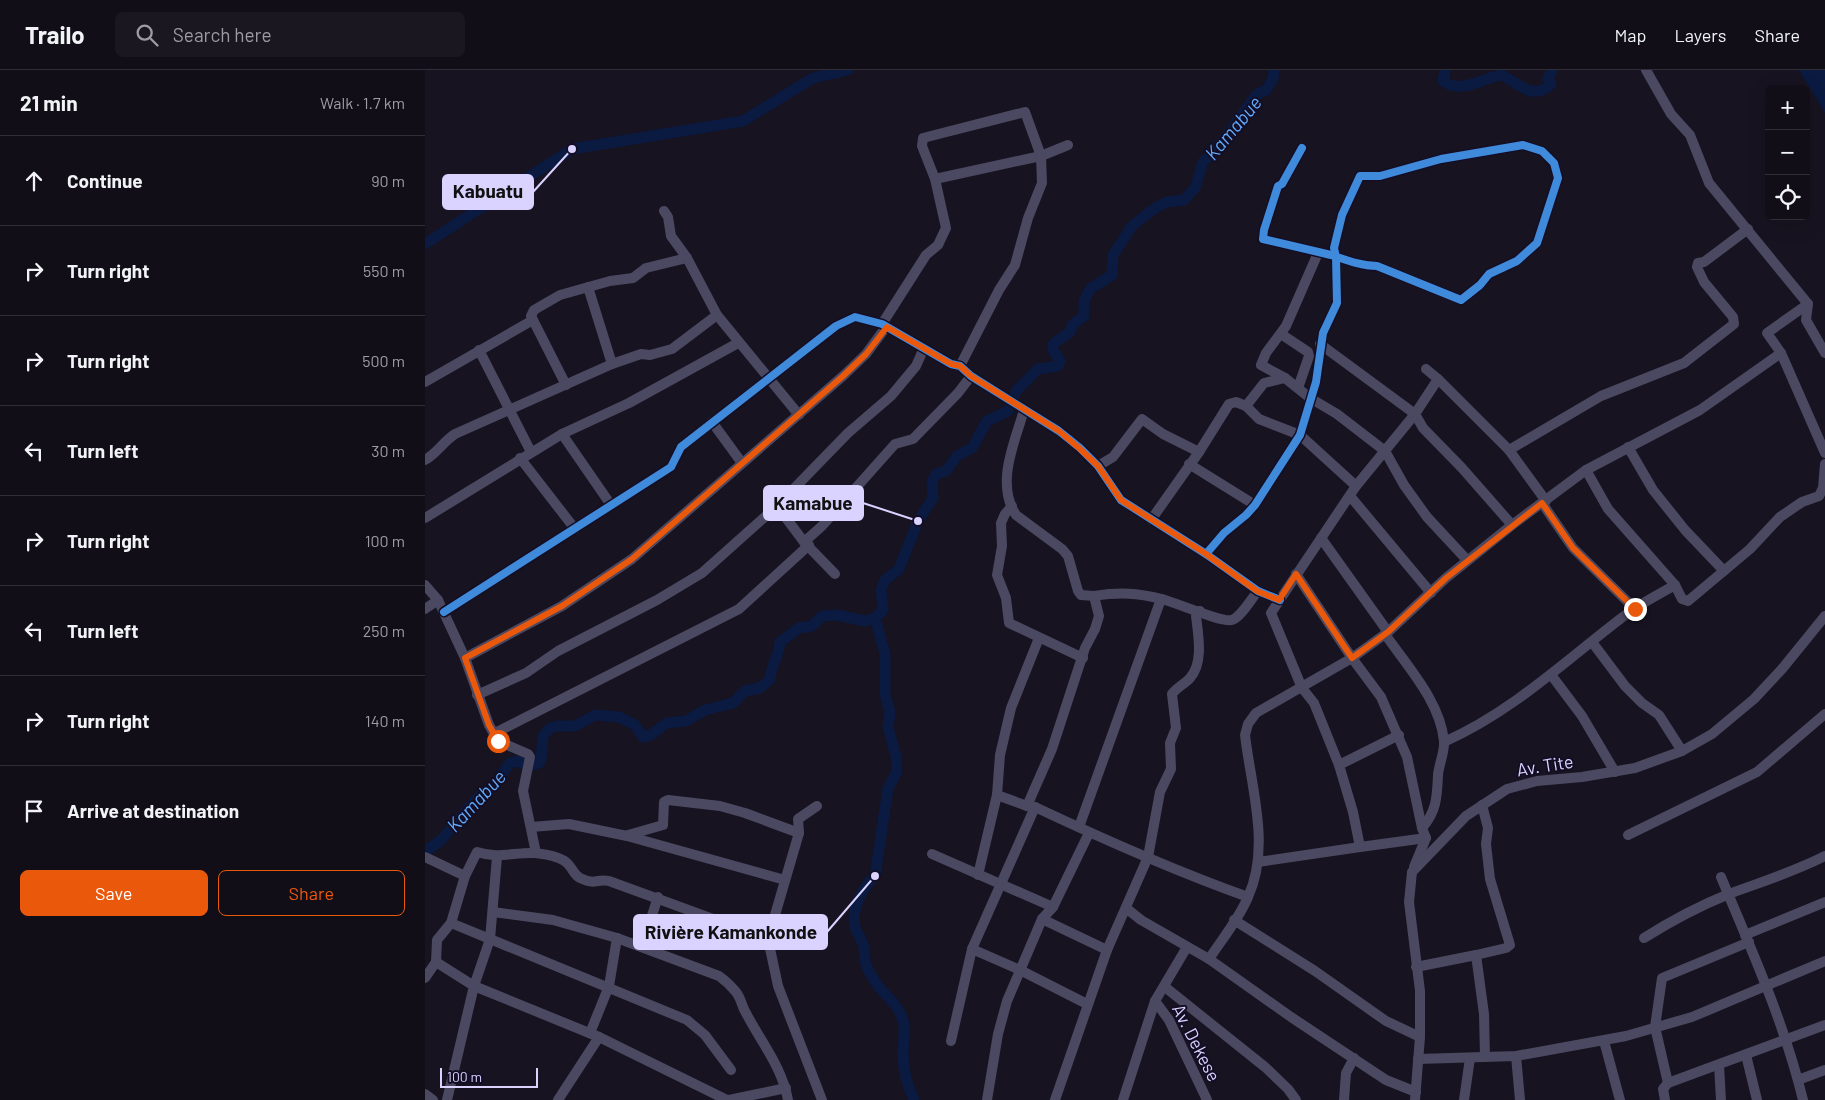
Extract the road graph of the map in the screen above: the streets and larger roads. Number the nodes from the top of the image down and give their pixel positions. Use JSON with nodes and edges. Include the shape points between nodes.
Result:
{"nodes":[{"id":1,"x":1646,"y":70,"type":"edge"},
{"id":2,"x":1068,"y":144,"type":"dead end"},
{"id":3,"x":1302,"y":148,"type":"dead end"},
{"id":4,"x":1041,"y":156,"type":"junction"},
{"id":5,"x":935,"y":179,"type":"junction"},
{"id":6,"x":664,"y":211,"type":"dead end"},
{"id":7,"x":1748,"y":228,"type":"junction"},
{"id":8,"x":1318,"y":252,"type":"junction"},
{"id":9,"x":1336,"y":256,"type":"junction"},
{"id":10,"x":687,"y":258,"type":"junction"},
{"id":11,"x":588,"y":287,"type":"junction"},
{"id":12,"x":1808,"y":304,"type":"junction"},
{"id":13,"x":717,"y":315,"type":"junction"},
{"id":14,"x":533,"y":320,"type":"junction"},
{"id":15,"x":884,"y":325,"type":"junction"},
{"id":16,"x":1281,"y":334,"type":"junction"},
{"id":17,"x":738,"y":343,"type":"junction"},
{"id":18,"x":1320,"y":344,"type":"junction"},
{"id":19,"x":924,"y":348,"type":"junction"},
{"id":20,"x":479,"y":350,"type":"junction"},
{"id":21,"x":1781,"y":353,"type":"junction"},
{"id":22,"x":1825,"y":353,"type":"edge"},
{"id":23,"x":612,"y":364,"type":"junction"},
{"id":24,"x":960,"y":366,"type":"junction"},
{"id":25,"x":1426,"y":368,"type":"dead end"},
{"id":26,"x":971,"y":376,"type":"junction"},
{"id":27,"x":1285,"y":378,"type":"junction"},
{"id":28,"x":1438,"y":378,"type":"junction"},
{"id":29,"x":769,"y":380,"type":"junction"},
{"id":30,"x":425,"y":382,"type":"edge"},
{"id":31,"x":566,"y":385,"type":"junction"},
{"id":32,"x":1298,"y":388,"type":"junction"},
{"id":33,"x":1310,"y":398,"type":"junction"},
{"id":34,"x":1246,"y":406,"type":"junction"},
{"id":35,"x":511,"y":409,"type":"junction"},
{"id":36,"x":1024,"y":410,"type":"junction"},
{"id":37,"x":1415,"y":414,"type":"junction"},
{"id":38,"x":799,"y":415,"type":"junction"},
{"id":39,"x":712,"y":422,"type":"junction"},
{"id":40,"x":562,"y":434,"type":"junction"},
{"id":41,"x":1300,"y":435,"type":"junction"},
{"id":42,"x":1628,"y":446,"type":"junction"},
{"id":43,"x":1509,"y":450,"type":"junction"},
{"id":44,"x":1385,"y":451,"type":"junction"},
{"id":45,"x":531,"y":452,"type":"junction"},
{"id":46,"x":1199,"y":452,"type":"junction"},
{"id":47,"x":1825,"y":453,"type":"edge"},
{"id":48,"x":520,"y":458,"type":"junction"},
{"id":49,"x":425,"y":460,"type":"edge"},
{"id":50,"x":742,"y":463,"type":"junction"},
{"id":51,"x":1189,"y":464,"type":"junction"},
{"id":52,"x":1825,"y":464,"type":"edge"},
{"id":53,"x":1098,"y":466,"type":"junction"},
{"id":54,"x":1586,"y":470,"type":"junction"},
{"id":55,"x":1356,"y":486,"type":"junction"},
{"id":56,"x":1350,"y":496,"type":"junction"},
{"id":57,"x":1544,"y":502,"type":"junction"},
{"id":58,"x":611,"y":505,"type":"junction"},
{"id":59,"x":1255,"y":505,"type":"junction"},
{"id":60,"x":777,"y":506,"type":"junction"},
{"id":61,"x":1012,"y":506,"type":"junction"},
{"id":62,"x":425,"y":518,"type":"edge"},
{"id":63,"x":1151,"y":520,"type":"junction"},
{"id":64,"x":1512,"y":525,"type":"junction"},
{"id":65,"x":575,"y":529,"type":"junction"},
{"id":66,"x":1321,"y":538,"type":"junction"},
{"id":67,"x":806,"y":543,"type":"junction"},
{"id":68,"x":1206,"y":554,"type":"junction"},
{"id":69,"x":1467,"y":560,"type":"junction"},
{"id":70,"x":1724,"y":571,"type":"junction"},
{"id":71,"x":835,"y":574,"type":"dead end"},
{"id":72,"x":1296,"y":574,"type":"junction"},
{"id":73,"x":425,"y":585,"type":"edge"},
{"id":74,"x":1675,"y":585,"type":"junction"},
{"id":75,"x":1257,"y":591,"type":"junction"},
{"id":76,"x":1431,"y":593,"type":"junction"},
{"id":77,"x":1094,"y":596,"type":"junction"},
{"id":78,"x":1161,"y":599,"type":"junction"},
{"id":79,"x":438,"y":600,"type":"junction"},
{"id":80,"x":1279,"y":600,"type":"junction"},
{"id":81,"x":425,"y":609,"type":"edge"},
{"id":82,"x":1635,"y":609,"type":"junction"},
{"id":83,"x":1200,"y":611,"type":"junction"},
{"id":84,"x":444,"y":612,"type":"junction"},
{"id":85,"x":1825,"y":616,"type":"edge"},
{"id":86,"x":1387,"y":633,"type":"junction"},
{"id":87,"x":1039,"y":638,"type":"junction"},
{"id":88,"x":1592,"y":642,"type":"junction"},
{"id":89,"x":465,"y":658,"type":"junction"},
{"id":90,"x":1083,"y":658,"type":"junction"},
{"id":91,"x":1352,"y":658,"type":"junction"},
{"id":92,"x":1552,"y":676,"type":"junction"},
{"id":93,"x":1301,"y":688,"type":"junction"},
{"id":94,"x":477,"y":695,"type":"junction"},
{"id":95,"x":1825,"y":714,"type":"edge"},
{"id":96,"x":495,"y":733,"type":"junction"},
{"id":97,"x":1399,"y":735,"type":"junction"},
{"id":98,"x":1444,"y":742,"type":"junction"},
{"id":99,"x":1682,"y":751,"type":"junction"},
{"id":100,"x":1339,"y":765,"type":"junction"},
{"id":101,"x":1615,"y":772,"type":"junction"},
{"id":102,"x":997,"y":795,"type":"junction"},
{"id":103,"x":1482,"y":805,"type":"junction"},
{"id":104,"x":817,"y":806,"type":"dead end"},
{"id":105,"x":1031,"y":807,"type":"junction"},
{"id":106,"x":1079,"y":827,"type":"junction"},
{"id":107,"x":531,"y":828,"type":"junction"},
{"id":108,"x":799,"y":833,"type":"junction"},
{"id":109,"x":1089,"y":833,"type":"junction"},
{"id":110,"x":1424,"y":833,"type":"junction"},
{"id":111,"x":1628,"y":835,"type":"dead end"},
{"id":112,"x":627,"y":836,"type":"junction"},
{"id":113,"x":1360,"y":847,"type":"junction"},
{"id":114,"x":536,"y":853,"type":"junction"},
{"id":115,"x":932,"y":854,"type":"dead end"},
{"id":116,"x":497,"y":856,"type":"junction"},
{"id":117,"x":1825,"y":856,"type":"edge"},
{"id":118,"x":425,"y":857,"type":"edge"},
{"id":119,"x":1148,"y":857,"type":"junction"},
{"id":120,"x":1258,"y":862,"type":"junction"},
{"id":121,"x":1411,"y":872,"type":"junction"},
{"id":122,"x":978,"y":875,"type":"junction"},
{"id":123,"x":465,"y":876,"type":"junction"},
{"id":124,"x":1721,"y":877,"type":"dead end"},
{"id":125,"x":785,"y":880,"type":"junction"},
{"id":126,"x":1000,"y":884,"type":"junction"},
{"id":127,"x":1728,"y":895,"type":"junction"},
{"id":128,"x":658,"y":897,"type":"junction"},
{"id":129,"x":1248,"y":897,"type":"junction"},
{"id":130,"x":1825,"y":902,"type":"edge"},
{"id":131,"x":1053,"y":907,"type":"junction"},
{"id":132,"x":1126,"y":908,"type":"junction"},
{"id":133,"x":493,"y":912,"type":"junction"},
{"id":134,"x":1042,"y":919,"type":"junction"},
{"id":135,"x":1234,"y":920,"type":"junction"},
{"id":136,"x":451,"y":923,"type":"junction"},
{"id":137,"x":617,"y":938,"type":"junction"},
{"id":138,"x":1644,"y":938,"type":"dead end"},
{"id":139,"x":1747,"y":938,"type":"junction"},
{"id":140,"x":490,"y":939,"type":"junction"},
{"id":141,"x":768,"y":939,"type":"junction"},
{"id":142,"x":642,"y":946,"type":"junction"},
{"id":143,"x":1187,"y":947,"type":"junction"},
{"id":144,"x":972,"y":949,"type":"junction"},
{"id":145,"x":1107,"y":950,"type":"junction"},
{"id":146,"x":1476,"y":955,"type":"junction"},
{"id":147,"x":1209,"y":959,"type":"junction"},
{"id":148,"x":1825,"y":961,"type":"edge"},
{"id":149,"x":436,"y":962,"type":"junction"},
{"id":150,"x":1416,"y":967,"type":"junction"},
{"id":151,"x":1020,"y":970,"type":"junction"},
{"id":152,"x":425,"y":978,"type":"edge"},
{"id":153,"x":474,"y":986,"type":"junction"},
{"id":154,"x":609,"y":986,"type":"junction"},
{"id":155,"x":1768,"y":986,"type":"junction"},
{"id":156,"x":1165,"y":987,"type":"junction"},
{"id":157,"x":1155,"y":1001,"type":"junction"},
{"id":158,"x":1087,"y":1004,"type":"junction"},
{"id":159,"x":1825,"y":1025,"type":"edge"},
{"id":160,"x":1655,"y":1027,"type":"junction"},
{"id":161,"x":594,"y":1035,"type":"junction"},
{"id":162,"x":1420,"y":1038,"type":"junction"},
{"id":163,"x":1787,"y":1039,"type":"junction"},
{"id":164,"x":1604,"y":1041,"type":"junction"},
{"id":165,"x":951,"y":1042,"type":"dead end"},
{"id":166,"x":1746,"y":1055,"type":"junction"},
{"id":167,"x":1516,"y":1056,"type":"junction"},
{"id":168,"x":1485,"y":1057,"type":"junction"},
{"id":169,"x":1354,"y":1058,"type":"junction"},
{"id":170,"x":1470,"y":1058,"type":"junction"},
{"id":171,"x":1418,"y":1059,"type":"junction"},
{"id":172,"x":1719,"y":1066,"type":"junction"},
{"id":173,"x":731,"y":1070,"type":"dead end"},
{"id":174,"x":1825,"y":1070,"type":"edge"},
{"id":175,"x":1798,"y":1080,"type":"junction"},
{"id":176,"x":1668,"y":1084,"type":"junction"},
{"id":177,"x":786,"y":1088,"type":"junction"},
{"id":178,"x":425,"y":1094,"type":"edge"},
{"id":179,"x":1415,"y":1096,"type":"edge"},
{"id":180,"x":433,"y":1100,"type":"edge"},
{"id":181,"x":447,"y":1100,"type":"edge"},
{"id":182,"x":558,"y":1100,"type":"edge"},
{"id":183,"x":728,"y":1100,"type":"edge"},
{"id":184,"x":788,"y":1100,"type":"edge"},
{"id":185,"x":821,"y":1100,"type":"edge"},
{"id":186,"x":987,"y":1100,"type":"edge"},
{"id":187,"x":1055,"y":1100,"type":"edge"},
{"id":188,"x":1123,"y":1100,"type":"edge"},
{"id":189,"x":1207,"y":1100,"type":"edge"},
{"id":190,"x":1296,"y":1100,"type":"edge"},
{"id":191,"x":1344,"y":1100,"type":"edge"},
{"id":192,"x":1464,"y":1100,"type":"edge"},
{"id":193,"x":1521,"y":1100,"type":"edge"},
{"id":194,"x":1620,"y":1100,"type":"edge"},
{"id":195,"x":1665,"y":1100,"type":"edge"},
{"id":196,"x":1721,"y":1100,"type":"edge"},
{"id":197,"x":1757,"y":1100,"type":"edge"},
{"id":198,"x":1803,"y":1100,"type":"edge"}],
"edges":[{"from":1,"to":7,"type":"street","via":[[1671,114],[1690,136],[1709,183]]},
{"from":2,"to":4,"type":"street"},
{"from":3,"to":8,"type":"street","via":[[1278,186],[1263,239]]},
{"from":4,"to":5,"type":"street"},
{"from":4,"to":5,"type":"street","via":[[1027,114],[1022,111],[923,138],[922,146]]},
{"from":4,"to":24,"type":"street","via":[[1042,183],[1015,265]]},
{"from":5,"to":15,"type":"street","via":[[946,228]]},
{"from":6,"to":10,"type":"street","via":[[671,236]]},
{"from":7,"to":12,"type":"street"},
{"from":7,"to":43,"type":"street","via":[[1704,262],[1698,263],[1697,267],[1734,324],[1684,362],[1601,396]]},
{"from":8,"to":9,"type":"street"},
{"from":8,"to":16,"type":"street"},
{"from":9,"to":9,"type":"street","via":[[1368,267],[1377,266],[1463,299],[1489,274],[1517,261],[1537,243],[1558,178],[1554,164],[1542,151],[1523,145],[1441,159],[1380,176],[1360,176],[1342,215],[1334,248]]},
{"from":9,"to":18,"type":"street","via":[[1337,303]]},
{"from":10,"to":11,"type":"street","via":[[646,268],[633,278],[610,280]]},
{"from":10,"to":13,"type":"street"},
{"from":11,"to":14,"type":"street","via":[[560,295],[542,305],[532,313]]},
{"from":11,"to":23,"type":"street"},
{"from":12,"to":21,"type":"street","via":[[1767,333]]},
{"from":12,"to":22,"type":"street","via":[[1806,320]]},
{"from":13,"to":17,"type":"street"},
{"from":13,"to":23,"type":"street","via":[[672,349],[641,354]]},
{"from":14,"to":20,"type":"street"},
{"from":14,"to":31,"type":"street"},
{"from":15,"to":19,"type":"street"},
{"from":15,"to":29,"type":"street","via":[[860,317],[850,318]]},
{"from":15,"to":38,"type":"street","via":[[866,354]]},
{"from":16,"to":27,"type":"street","via":[[1260,363]]},
{"from":16,"to":32,"type":"street","via":[[1309,356]]},
{"from":17,"to":29,"type":"street"},
{"from":17,"to":40,"type":"street","via":[[629,403]]},
{"from":18,"to":33,"type":"street","via":[[1316,382]]},
{"from":18,"to":37,"type":"street"},
{"from":19,"to":24,"type":"street"},
{"from":19,"to":60,"type":"street","via":[[916,366],[891,396],[848,433]]},
{"from":20,"to":30,"type":"street"},
{"from":20,"to":35,"type":"street"},
{"from":21,"to":42,"type":"street","via":[[1700,410]]},
{"from":21,"to":47,"type":"street"},
{"from":23,"to":31,"type":"street"},
{"from":24,"to":26,"type":"street"},
{"from":25,"to":28,"type":"street"},
{"from":26,"to":36,"type":"street"},
{"from":26,"to":67,"type":"street","via":[[913,438],[895,444]]},
{"from":27,"to":32,"type":"street"},
{"from":27,"to":34,"type":"street","via":[[1264,383]]},
{"from":28,"to":37,"type":"street"},
{"from":28,"to":43,"type":"street"},
{"from":29,"to":38,"type":"street"},
{"from":29,"to":39,"type":"street"},
{"from":31,"to":35,"type":"street"},
{"from":32,"to":33,"type":"street"},
{"from":33,"to":41,"type":"street"},
{"from":33,"to":44,"type":"street","via":[[1337,414]]},
{"from":34,"to":41,"type":"street","via":[[1259,420]]},
{"from":34,"to":46,"type":"street","via":[[1236,402],[1229,404]]},
{"from":35,"to":45,"type":"street"},
{"from":35,"to":49,"type":"street","via":[[455,434]]},
{"from":36,"to":53,"type":"street","via":[[1059,431]]},
{"from":36,"to":61,"type":"street","via":[[1011,448],[1007,475]]},
{"from":37,"to":44,"type":"street"},
{"from":37,"to":64,"type":"street","via":[[1423,428]]},
{"from":38,"to":50,"type":"street"},
{"from":39,"to":50,"type":"street"},
{"from":39,"to":58,"type":"street","via":[[677,451],[671,467]]},
{"from":40,"to":45,"type":"street"},
{"from":40,"to":58,"type":"street"},
{"from":41,"to":55,"type":"street"},
{"from":41,"to":59,"type":"street"},
{"from":42,"to":54,"type":"street"},
{"from":42,"to":70,"type":"street","via":[[1658,496]]},
{"from":43,"to":57,"type":"street"},
{"from":44,"to":55,"type":"street"},
{"from":44,"to":69,"type":"street","via":[[1427,517]]},
{"from":45,"to":48,"type":"street"},
{"from":46,"to":51,"type":"street"},
{"from":46,"to":53,"type":"street","via":[[1163,434],[1143,419],[1113,457]]},
{"from":48,"to":62,"type":"street"},
{"from":48,"to":65,"type":"street"},
{"from":50,"to":89,"type":"street","via":[[632,559],[562,606]]},
{"from":51,"to":59,"type":"street"},
{"from":51,"to":63,"type":"street"},
{"from":52,"to":70,"type":"street","via":[[1819,496],[1802,502],[1780,518]]},
{"from":53,"to":63,"type":"street","via":[[1121,500]]},
{"from":54,"to":57,"type":"street"},
{"from":54,"to":74,"type":"street","via":[[1607,508]]},
{"from":55,"to":56,"type":"street"},
{"from":56,"to":66,"type":"street"},
{"from":56,"to":76,"type":"street"},
{"from":57,"to":64,"type":"street"},
{"from":57,"to":82,"type":"street","via":[[1573,548]]},
{"from":58,"to":65,"type":"street"},
{"from":59,"to":68,"type":"street"},
{"from":60,"to":67,"type":"street"},
{"from":60,"to":94,"type":"street","via":[[702,573],[558,651],[526,673]]},
{"from":61,"to":77,"type":"street","via":[[1016,515],[1068,556],[1081,595]]},
{"from":61,"to":87,"type":"street","via":[[1001,523],[1002,546],[997,575],[1006,598],[1009,622]]},
{"from":63,"to":68,"type":"street"},
{"from":64,"to":69,"type":"street"},
{"from":65,"to":84,"type":"street"},
{"from":66,"to":72,"type":"street"},
{"from":66,"to":86,"type":"street"},
{"from":67,"to":71,"type":"street"},
{"from":67,"to":96,"type":"street","via":[[739,609]]},
{"from":68,"to":75,"type":"street"},
{"from":69,"to":76,"type":"street"},
{"from":70,"to":74,"type":"street","via":[[1690,601],[1682,599]]},
{"from":72,"to":80,"type":"street"},
{"from":72,"to":91,"type":"street"},
{"from":73,"to":79,"type":"street"},
{"from":74,"to":82,"type":"street"},
{"from":75,"to":80,"type":"street"},
{"from":75,"to":83,"type":"street","via":[[1231,620],[1221,620]]},
{"from":76,"to":86,"type":"street"},
{"from":77,"to":78,"type":"street","via":[[1120,592]]},
{"from":77,"to":90,"type":"street","via":[[1099,616]]},
{"from":78,"to":83,"type":"street"},
{"from":78,"to":106,"type":"street"},
{"from":79,"to":81,"type":"street"},
{"from":79,"to":84,"type":"street"},
{"from":80,"to":93,"type":"street","via":[[1272,615]]},
{"from":82,"to":88,"type":"street"},
{"from":83,"to":119,"type":"street","via":[[1196,616],[1199,643],[1195,670],[1191,678],[1172,694],[1176,728],[1170,743],[1171,769],[1160,792]]},
{"from":84,"to":89,"type":"street"},
{"from":85,"to":99,"type":"street","name":"Av. Tite","via":[[1754,699],[1712,734]]},
{"from":86,"to":91,"type":"street"},
{"from":86,"to":98,"type":"street","via":[[1431,700]]},
{"from":87,"to":90,"type":"street"},
{"from":87,"to":102,"type":"street","via":[[1011,708],[1000,755]]},
{"from":88,"to":92,"type":"street"},
{"from":88,"to":99,"type":"street","via":[[1625,686],[1659,715]]},
{"from":89,"to":94,"type":"street"},
{"from":90,"to":105,"type":"street"},
{"from":91,"to":93,"type":"street"},
{"from":91,"to":97,"type":"street","via":[[1381,697]]},
{"from":92,"to":98,"type":"street","via":[[1501,713]]},
{"from":92,"to":101,"type":"street","via":[[1582,716]]},
{"from":93,"to":100,"type":"street","via":[[1314,702]]},
{"from":93,"to":120,"type":"street","via":[[1256,713],[1245,735],[1257,815]]},
{"from":94,"to":96,"type":"street"},
{"from":95,"to":111,"type":"street","via":[[1757,772]]},
{"from":96,"to":107,"type":"street","via":[[503,745],[529,757],[523,790]]},
{"from":97,"to":100,"type":"street"},
{"from":97,"to":110,"type":"street"},
{"from":98,"to":110,"type":"street","via":[[1437,799]]},
{"from":99,"to":101,"type":"street","name":"Av. Tite"},
{"from":100,"to":113,"type":"street"},
{"from":101,"to":103,"type":"street","name":"Av. Tite","via":[[1537,781],[1507,789]]},
{"from":102,"to":105,"type":"street"},
{"from":102,"to":122,"type":"street"},
{"from":103,"to":121,"type":"street","name":"Av. Tite","via":[[1466,816]]},
{"from":103,"to":146,"type":"street","via":[[1489,828],[1486,844],[1490,879],[1510,945]]},
{"from":104,"to":108,"type":"street","via":[[798,819]]},
{"from":105,"to":106,"type":"street"},
{"from":105,"to":126,"type":"street"},
{"from":106,"to":109,"type":"street"},
{"from":107,"to":112,"type":"street","via":[[569,824]]},
{"from":107,"to":114,"type":"street"},
{"from":108,"to":112,"type":"street","via":[[720,806],[667,800],[664,802],[663,824]]},
{"from":108,"to":125,"type":"street"},
{"from":109,"to":119,"type":"street"},
{"from":109,"to":131,"type":"street"},
{"from":110,"to":113,"type":"street"},
{"from":110,"to":121,"type":"street"},
{"from":112,"to":125,"type":"street"},
{"from":113,"to":120,"type":"street"},
{"from":114,"to":116,"type":"street"},
{"from":114,"to":128,"type":"street","via":[[567,862],[576,876],[591,883],[604,880]]},
{"from":115,"to":122,"type":"street"},
{"from":116,"to":123,"type":"street","via":[[477,852]]},
{"from":116,"to":133,"type":"street"},
{"from":117,"to":127,"type":"street"},
{"from":118,"to":123,"type":"street"},
{"from":119,"to":129,"type":"street"},
{"from":119,"to":132,"type":"street"},
{"from":120,"to":129,"type":"street"},
{"from":121,"to":150,"type":"street","via":[[1409,902]]},
{"from":122,"to":126,"type":"street"},
{"from":123,"to":136,"type":"street"},
{"from":124,"to":127,"type":"street"},
{"from":125,"to":141,"type":"street"},
{"from":126,"to":131,"type":"street"},
{"from":126,"to":144,"type":"street"},
{"from":127,"to":138,"type":"street","via":[[1679,916]]},
{"from":127,"to":139,"type":"street"},
{"from":128,"to":141,"type":"street"},
{"from":128,"to":142,"type":"street"},
{"from":129,"to":135,"type":"street"},
{"from":130,"to":139,"type":"street"},
{"from":131,"to":134,"type":"street"},
{"from":132,"to":143,"type":"street"},
{"from":132,"to":145,"type":"street"},
{"from":133,"to":137,"type":"street","via":[[553,920]]},
{"from":133,"to":140,"type":"street"},
{"from":134,"to":145,"type":"street"},
{"from":134,"to":151,"type":"street"},
{"from":135,"to":147,"type":"street"},
{"from":135,"to":162,"type":"street","via":[[1386,1021]]},
{"from":136,"to":140,"type":"street"},
{"from":136,"to":149,"type":"street","via":[[437,940]]},
{"from":137,"to":142,"type":"street"},
{"from":137,"to":154,"type":"street"},
{"from":139,"to":155,"type":"street"},
{"from":139,"to":160,"type":"street","via":[[1662,978]]},
{"from":140,"to":153,"type":"street"},
{"from":140,"to":154,"type":"street"},
{"from":141,"to":185,"type":"street","via":[[778,986]]},
{"from":142,"to":177,"type":"street","via":[[719,976],[729,984],[738,994]]},
{"from":143,"to":147,"type":"street"},
{"from":143,"to":156,"type":"street"},
{"from":144,"to":151,"type":"street"},
{"from":144,"to":165,"type":"street"},
{"from":145,"to":158,"type":"street"},
{"from":146,"to":150,"type":"street"},
{"from":146,"to":168,"type":"street","via":[[1484,1014]]},
{"from":147,"to":169,"type":"street"},
{"from":148,"to":155,"type":"street"},
{"from":149,"to":152,"type":"street"},
{"from":149,"to":153,"type":"street"},
{"from":150,"to":162,"type":"street","via":[[1420,991]]},
{"from":151,"to":158,"type":"street"},
{"from":151,"to":186,"type":"street","via":[[998,1034]]},
{"from":153,"to":161,"type":"street"},
{"from":153,"to":181,"type":"street"},
{"from":154,"to":161,"type":"street"},
{"from":154,"to":173,"type":"street","via":[[687,1020],[705,1035]]},
{"from":155,"to":160,"type":"street","via":[[1691,1017]]},
{"from":155,"to":163,"type":"street"},
{"from":156,"to":157,"type":"street"},
{"from":156,"to":190,"type":"street","via":[[1265,1067]]},
{"from":157,"to":188,"type":"street"},
{"from":157,"to":189,"type":"street","name":"Av. Dekese","via":[[1169,1020]]},
{"from":158,"to":187,"type":"street"},
{"from":159,"to":163,"type":"street"},
{"from":160,"to":164,"type":"street"},
{"from":160,"to":176,"type":"street"},
{"from":161,"to":182,"type":"street"},
{"from":161,"to":183,"type":"street"},
{"from":162,"to":171,"type":"street"},
{"from":163,"to":166,"type":"street"},
{"from":163,"to":175,"type":"street"},
{"from":164,"to":167,"type":"street"},
{"from":164,"to":194,"type":"street"},
{"from":166,"to":172,"type":"street"},
{"from":166,"to":197,"type":"street"},
{"from":167,"to":168,"type":"street"},
{"from":167,"to":193,"type":"street"},
{"from":168,"to":170,"type":"street"},
{"from":169,"to":179,"type":"street"},
{"from":169,"to":191,"type":"street","via":[[1346,1073]]},
{"from":170,"to":171,"type":"street"},
{"from":170,"to":192,"type":"street"},
{"from":171,"to":179,"type":"street"},
{"from":172,"to":176,"type":"street"},
{"from":172,"to":196,"type":"street"},
{"from":174,"to":175,"type":"street"},
{"from":175,"to":198,"type":"street"},
{"from":176,"to":195,"type":"street","via":[[1663,1089]]},
{"from":177,"to":183,"type":"street"},
{"from":177,"to":184,"type":"street"},
{"from":178,"to":180,"type":"street"}]}
